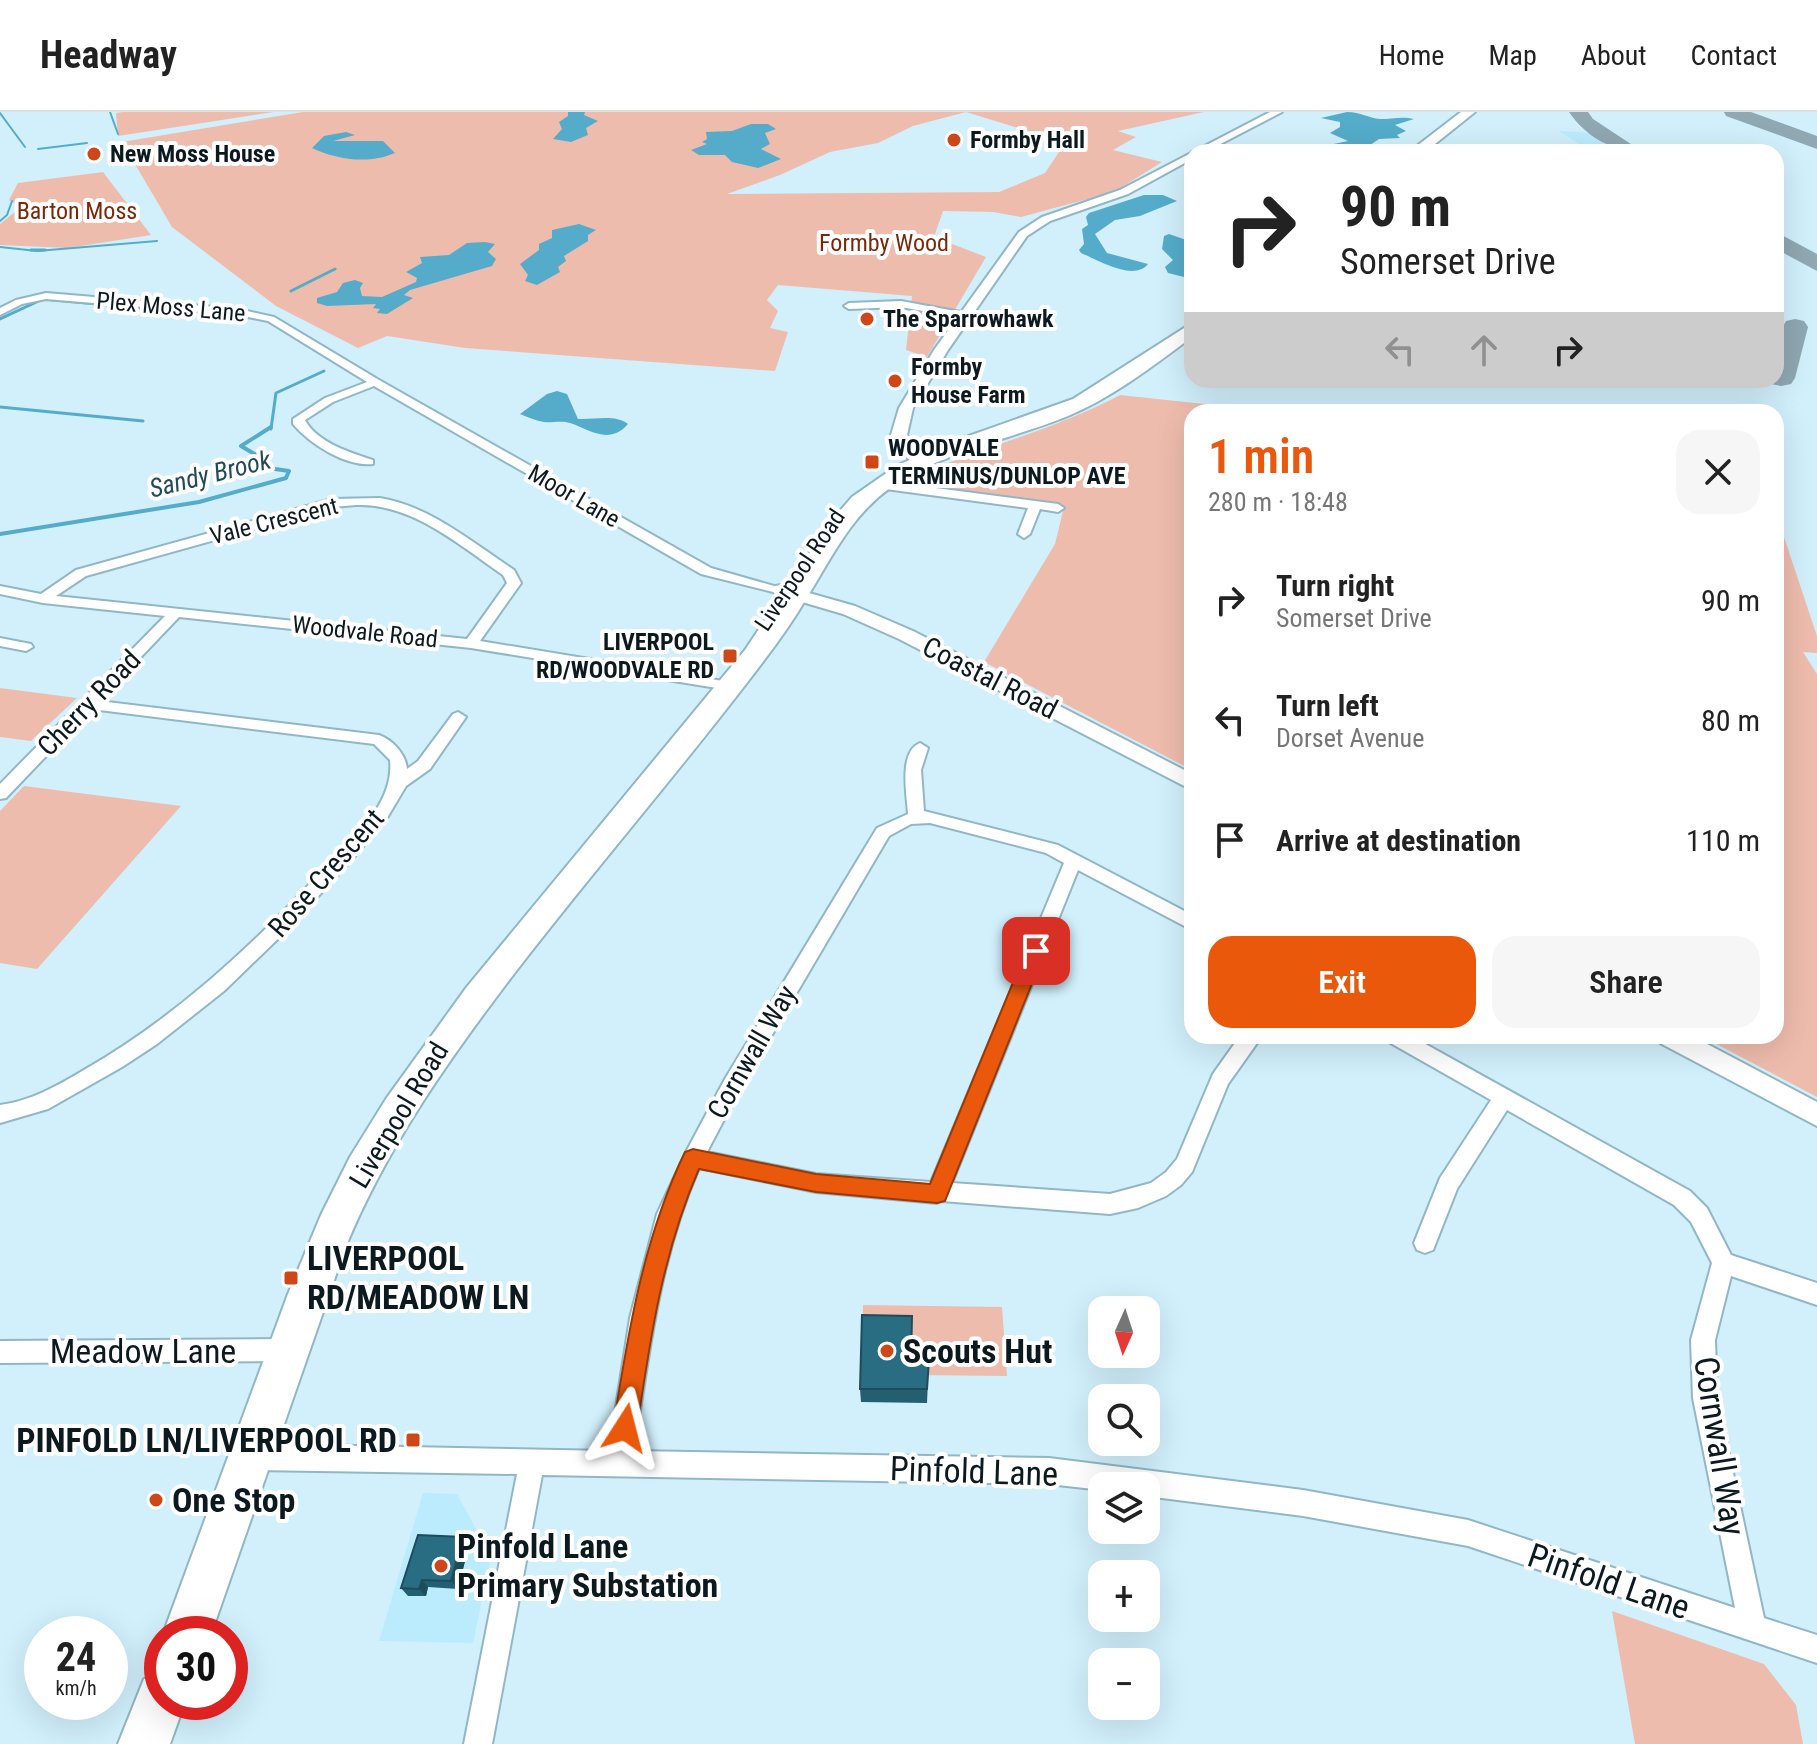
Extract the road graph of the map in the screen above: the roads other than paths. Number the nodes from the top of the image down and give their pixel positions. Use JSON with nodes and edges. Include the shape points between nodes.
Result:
{"nodes":[{"id":1,"x":1277,"y":112,"type":"edge"},
{"id":2,"x":1469,"y":112,"type":"edge"},
{"id":3,"x":1485,"y":112,"type":"edge"},
{"id":4,"x":1213,"y":144,"type":"edge"},
{"id":5,"x":1427,"y":144,"type":"edge"},
{"id":6,"x":1447,"y":144,"type":"edge"},
{"id":7,"x":1184,"y":159,"type":"edge"},
{"id":8,"x":849,"y":306,"type":"dead end"},
{"id":9,"x":0,"y":312,"type":"edge"},
{"id":10,"x":966,"y":316,"type":"junction"},
{"id":11,"x":1184,"y":317,"type":"edge"},
{"id":12,"x":1184,"y":334,"type":"edge"},
{"id":13,"x":375,"y":382,"type":"junction"},
{"id":14,"x":355,"y":458,"type":"junction"},
{"id":15,"x":916,"y":460,"type":"junction"},
{"id":16,"x":369,"y":462,"type":"dead end"},
{"id":17,"x":339,"y":465,"type":"dead end"},
{"id":18,"x":882,"y":485,"type":"junction"},
{"id":19,"x":1035,"y":505,"type":"junction"},
{"id":20,"x":1058,"y":508,"type":"dead end"},
{"id":21,"x":1024,"y":534,"type":"dead end"},
{"id":22,"x":0,"y":590,"type":"edge"},
{"id":23,"x":789,"y":592,"type":"junction"},
{"id":24,"x":43,"y":599,"type":"junction"},
{"id":25,"x":177,"y":612,"type":"junction"},
{"id":26,"x":0,"y":642,"type":"edge"},
{"id":27,"x":471,"y":644,"type":"junction"},
{"id":28,"x":26,"y":647,"type":"dead end"},
{"id":29,"x":735,"y":678,"type":"junction"},
{"id":30,"x":89,"y":704,"type":"junction"},
{"id":31,"x":458,"y":717,"type":"dead end"},
{"id":32,"x":920,"y":748,"type":"dead end"},
{"id":33,"x":1184,"y":779,"type":"edge"},
{"id":34,"x":399,"y":783,"type":"junction"},
{"id":35,"x":0,"y":794,"type":"edge"},
{"id":36,"x":916,"y":816,"type":"junction"},
{"id":37,"x":1074,"y":859,"type":"junction"},
{"id":38,"x":1184,"y":919,"type":"edge"},
{"id":39,"x":1245,"y":1044,"type":"edge"},
{"id":40,"x":1408,"y":1044,"type":"edge"},
{"id":41,"x":1684,"y":1044,"type":"edge"},
{"id":42,"x":1503,"y":1099,"type":"junction"},
{"id":43,"x":0,"y":1114,"type":"edge"},
{"id":44,"x":1817,"y":1115,"type":"edge"},
{"id":45,"x":693,"y":1158,"type":"junction"},
{"id":46,"x":937,"y":1194,"type":"junction"},
{"id":47,"x":1425,"y":1243,"type":"dead end"},
{"id":48,"x":1723,"y":1263,"type":"junction"},
{"id":49,"x":1817,"y":1294,"type":"edge"},
{"id":50,"x":286,"y":1350,"type":"junction"},
{"id":51,"x":0,"y":1352,"type":"edge"},
{"id":52,"x":251,"y":1457,"type":"junction"},
{"id":53,"x":532,"y":1463,"type":"junction"},
{"id":54,"x":620,"y":1464,"type":"junction"},
{"id":55,"x":194,"y":1616,"type":"edge"},
{"id":56,"x":1753,"y":1629,"type":"junction"},
{"id":57,"x":1817,"y":1649,"type":"edge"},
{"id":58,"x":153,"y":1720,"type":"edge"},
{"id":59,"x":144,"y":1744,"type":"edge"},
{"id":60,"x":478,"y":1744,"type":"edge"}],
"edges":[{"from":1,"to":4,"type":"street"},
{"from":2,"to":5,"type":"highway"},
{"from":3,"to":6,"type":"highway"},
{"from":7,"to":10,"type":"street","via":[[1124,192],[1046,219],[1023,234]]},
{"from":8,"to":10,"type":"street","via":[[901,304]]},
{"from":9,"to":13,"type":"street","name":"Plex Moss Lane","via":[[46,296],[252,313],[271,319]]},
{"from":10,"to":15,"type":"street","via":[[906,408],[899,435]]},
{"from":11,"to":15,"type":"highway","via":[[1098,380],[1051,406]]},
{"from":12,"to":15,"type":"highway","via":[[1090,398]]},
{"from":13,"to":14,"type":"street","via":[[299,419],[308,433]]},
{"from":13,"to":23,"type":"street","name":"Moor Lane","via":[[706,571]]},
{"from":14,"to":16,"type":"street"},
{"from":14,"to":17,"type":"street"},
{"from":15,"to":18,"type":"highway","name":"Liverpool Road"},
{"from":15,"to":23,"type":"highway","name":"Liverpool Road","via":[[863,485],[829,517]]},
{"from":18,"to":19,"type":"street"},
{"from":18,"to":23,"type":"highway","name":"Liverpool Road","via":[[844,520]]},
{"from":19,"to":20,"type":"street"},
{"from":19,"to":21,"type":"street"},
{"from":22,"to":24,"type":"street","name":"Woodvale Road"},
{"from":23,"to":29,"type":"highway","name":"Liverpool Road"},
{"from":23,"to":33,"type":"street","name":"Coastal Road","via":[[906,635]]},
{"from":24,"to":25,"type":"street","name":"Woodvale Road"},
{"from":24,"to":27,"type":"street","name":"Vale Crescent","via":[[81,573],[332,503],[365,501],[393,504],[509,573],[514,583]]},
{"from":25,"to":27,"type":"street","name":"Woodvale Road"},
{"from":25,"to":30,"type":"street","name":"Cherry Road"},
{"from":26,"to":28,"type":"street"},
{"from":27,"to":29,"type":"street","name":"Woodvale Road"},
{"from":29,"to":50,"type":"highway","name":"Liverpool Road","via":[[451,1030],[362,1171]]},
{"from":30,"to":34,"type":"street","name":"Rose Crescent","via":[[379,740],[398,759]]},
{"from":30,"to":35,"type":"street","name":"Cherry Road"},
{"from":31,"to":34,"type":"street","via":[[424,765]]},
{"from":32,"to":36,"type":"street","via":[[913,770]]},
{"from":34,"to":43,"type":"street","name":"Rose Crescent","via":[[363,838],[235,970],[153,1038],[97,1074],[40,1104]]},
{"from":36,"to":37,"type":"street"},
{"from":36,"to":45,"type":"street","name":"Cornwall Way","via":[[876,841]]},
{"from":37,"to":38,"type":"street"},
{"from":37,"to":46,"type":"street"},
{"from":39,"to":46,"type":"street","via":[[1217,1088],[1193,1152],[1161,1190],[1110,1204]]},
{"from":40,"to":42,"type":"street"},
{"from":41,"to":44,"type":"street"},
{"from":42,"to":47,"type":"street","via":[[1448,1185]]},
{"from":42,"to":48,"type":"street","via":[[1682,1198],[1699,1215]]},
{"from":45,"to":46,"type":"street","via":[[816,1183]]},
{"from":45,"to":54,"type":"street","name":"Cornwall Way","via":[[668,1214],[642,1318]]},
{"from":48,"to":49,"type":"street"},
{"from":48,"to":56,"type":"street","name":"Cornwall Way","via":[[1703,1340],[1705,1398]]},
{"from":50,"to":51,"type":"street","name":"Meadow Lane"},
{"from":50,"to":52,"type":"highway","name":"Liverpool Road"},
{"from":52,"to":53,"type":"street","name":"Pinfold Lane"},
{"from":52,"to":55,"type":"highway","name":"Liverpool Road"},
{"from":53,"to":54,"type":"street","name":"Pinfold Lane"},
{"from":53,"to":60,"type":"street"},
{"from":54,"to":56,"type":"street","name":"Pinfold Lane","via":[[1049,1471],[1303,1503],[1468,1533]]},
{"from":56,"to":57,"type":"street","name":"Pinfold Lane"},
{"from":58,"to":59,"type":"highway"}]}
